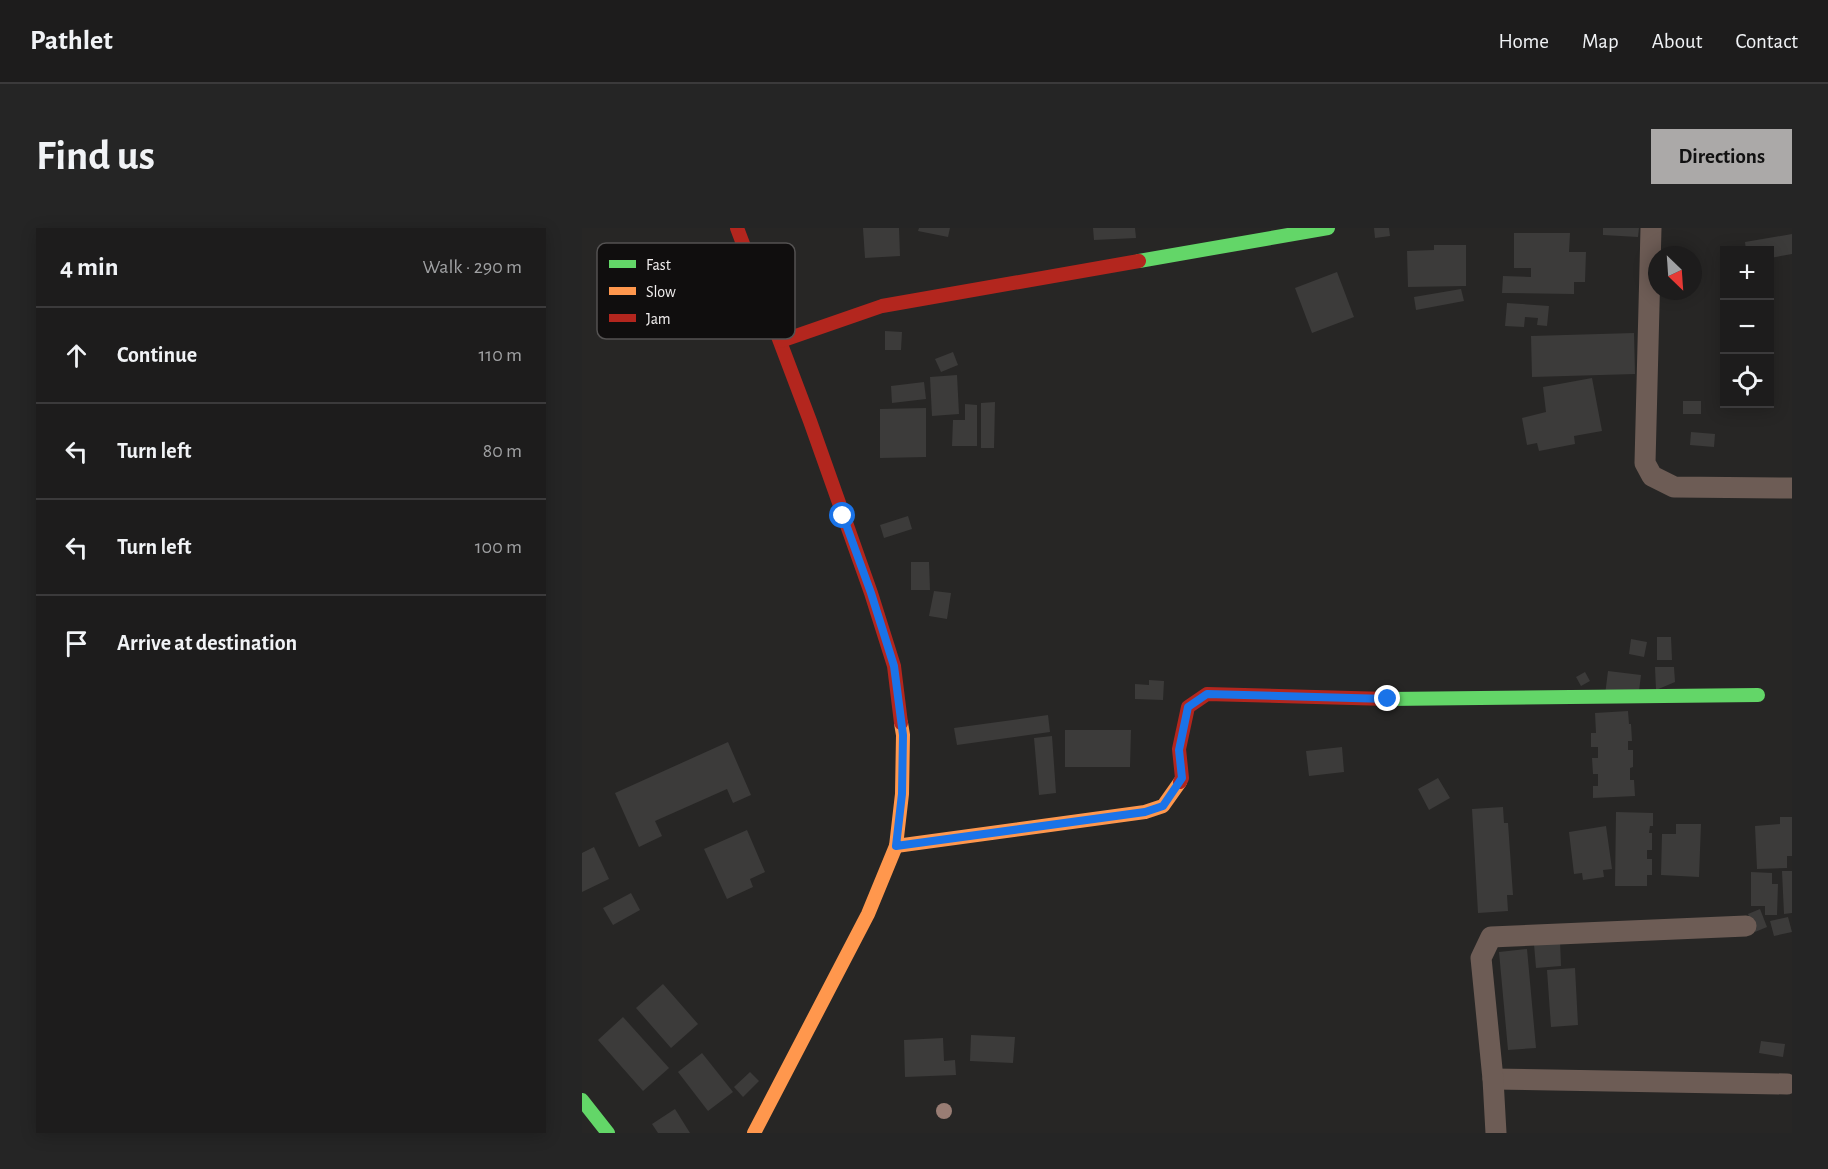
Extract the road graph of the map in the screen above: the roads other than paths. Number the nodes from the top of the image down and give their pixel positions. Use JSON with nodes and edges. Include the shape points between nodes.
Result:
{"nodes":[{"id":1,"x":737,"y":228,"type":"edge"},
{"id":2,"x":1328,"y":228,"type":"edge"},
{"id":3,"x":1651,"y":228,"type":"edge"},
{"id":4,"x":743,"y":243,"type":"edge"},
{"id":5,"x":795,"y":336,"type":"edge"},
{"id":6,"x":787,"y":339,"type":"edge"},
{"id":7,"x":781,"y":341,"type":"joint"},
{"id":8,"x":1792,"y":488,"type":"edge"},
{"id":9,"x":1758,"y":695,"type":"dead end"},
{"id":10,"x":896,"y":846,"type":"junction"},
{"id":11,"x":1746,"y":926,"type":"dead end"},
{"id":12,"x":1493,"y":1079,"type":"junction"},
{"id":13,"x":1787,"y":1084,"type":"dead end"},
{"id":14,"x":582,"y":1100,"type":"edge"},
{"id":15,"x":608,"y":1133,"type":"edge"},
{"id":16,"x":754,"y":1133,"type":"edge"},
{"id":17,"x":1496,"y":1133,"type":"edge"}],
"edges":[{"from":1,"to":4,"type":"street"},
{"from":2,"to":5,"type":"street","via":[[882,306]]},
{"from":3,"to":8,"type":"street","via":[[1645,464],[1652,476],[1674,487]]},
{"from":6,"to":7,"type":"street"},
{"from":7,"to":10,"type":"street","via":[[894,666],[903,735]]},
{"from":9,"to":10,"type":"street","via":[[1388,699],[1207,694],[1188,707],[1179,750],[1182,778],[1163,806],[1145,812]]},
{"from":10,"to":16,"type":"street","via":[[868,914]]},
{"from":11,"to":12,"type":"street","via":[[1491,937],[1481,958]]},
{"from":12,"to":13,"type":"street"},
{"from":12,"to":17,"type":"street"},
{"from":14,"to":15,"type":"street"}]}
